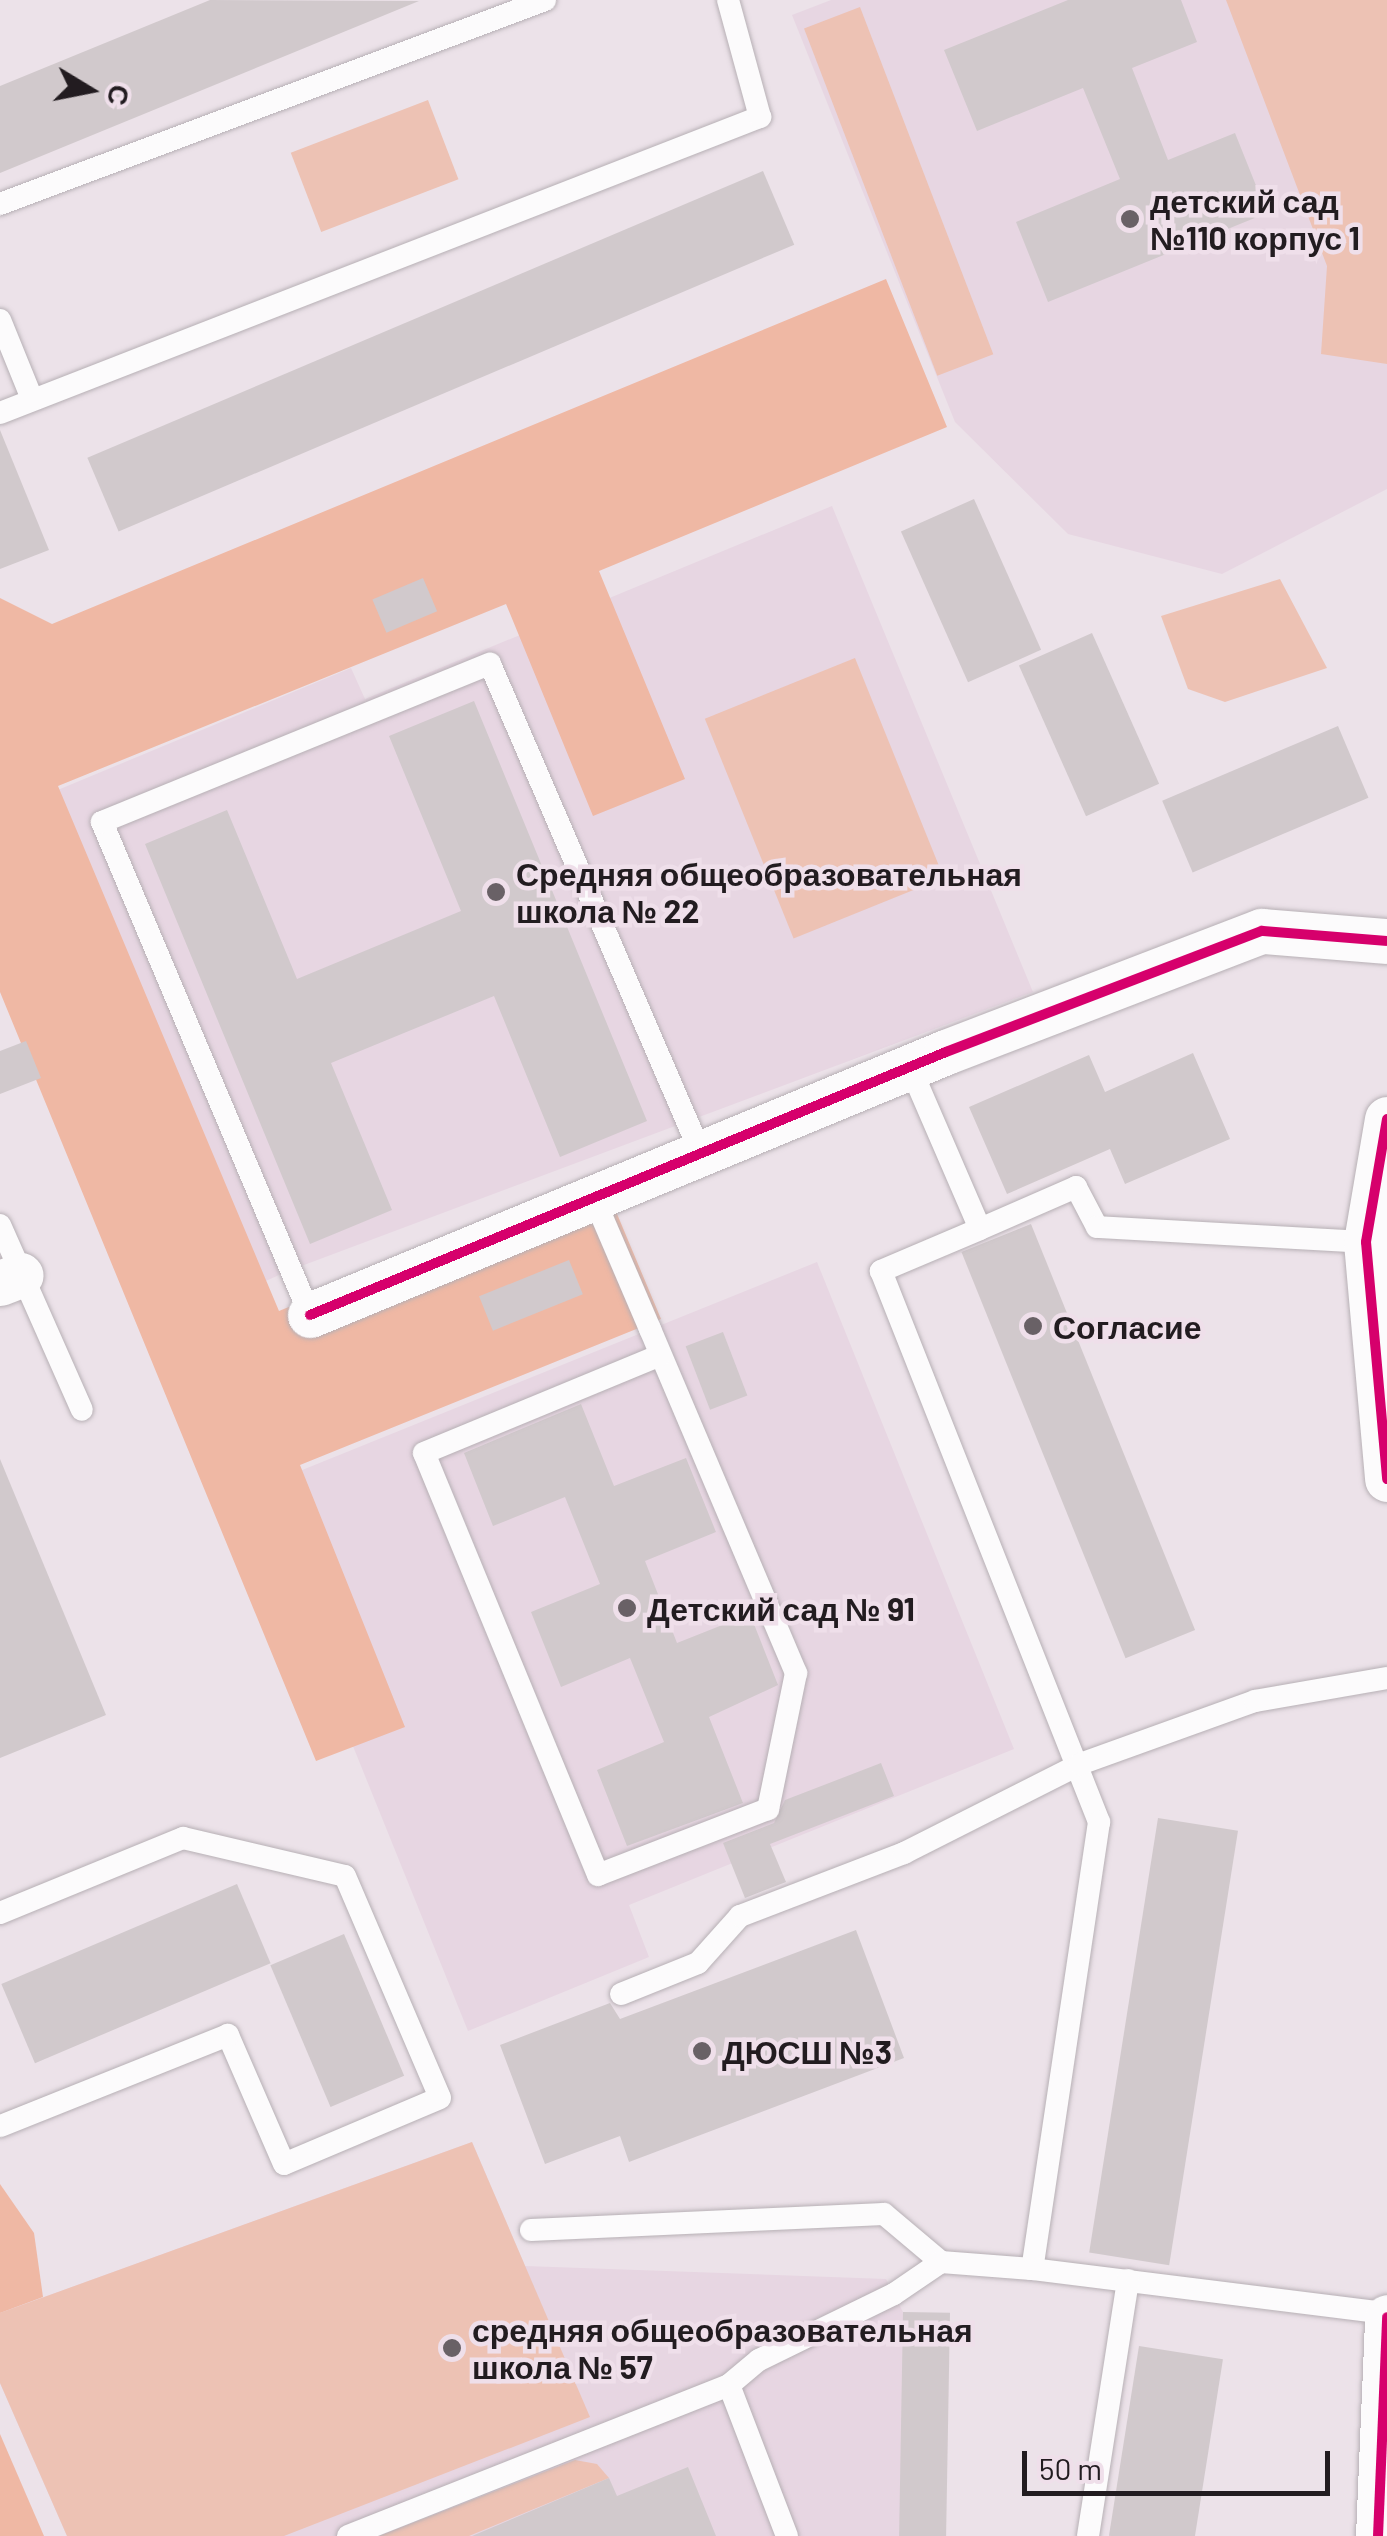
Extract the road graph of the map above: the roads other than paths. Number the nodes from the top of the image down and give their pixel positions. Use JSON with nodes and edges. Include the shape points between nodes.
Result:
{"nodes":[{"id":1,"x":545,"y":0,"type":"edge"},
{"id":2,"x":728,"y":0,"type":"edge"},
{"id":3,"x":0,"y":204,"type":"edge"},
{"id":4,"x":0,"y":320,"type":"edge"},
{"id":5,"x":32,"y":399,"type":"junction"},
{"id":6,"x":0,"y":413,"type":"edge"},
{"id":7,"x":1387,"y":941,"type":"edge"},
{"id":8,"x":910,"y":1067,"type":"junction"},
{"id":9,"x":1387,"y":1119,"type":"edge"},
{"id":10,"x":702,"y":1156,"type":"junction"},
{"id":11,"x":1383,"y":1169,"type":"edge"},
{"id":12,"x":593,"y":1196,"type":"junction"},
{"id":13,"x":0,"y":1226,"type":"edge"},
{"id":14,"x":980,"y":1230,"type":"junction"},
{"id":15,"x":1366,"y":1242,"type":"junction"},
{"id":16,"x":10,"y":1279,"type":"edge"},
{"id":17,"x":310,"y":1315,"type":"joint"},
{"id":18,"x":661,"y":1355,"type":"junction"},
{"id":19,"x":82,"y":1410,"type":"dead end"},
{"id":20,"x":1385,"y":1426,"type":"edge"},
{"id":21,"x":1387,"y":1478,"type":"edge"},
{"id":22,"x":1387,"y":1678,"type":"edge"},
{"id":23,"x":1080,"y":1764,"type":"junction"},
{"id":24,"x":0,"y":1914,"type":"edge"},
{"id":25,"x":621,"y":1994,"type":"dead end"},
{"id":26,"x":0,"y":2126,"type":"edge"},
{"id":27,"x":531,"y":2230,"type":"dead end"},
{"id":28,"x":940,"y":2262,"type":"junction"},
{"id":29,"x":1032,"y":2269,"type":"junction"},
{"id":30,"x":1128,"y":2280,"type":"junction"},
{"id":31,"x":1387,"y":2315,"type":"edge"},
{"id":32,"x":729,"y":2385,"type":"junction"},
{"id":33,"x":1384,"y":2462,"type":"edge"},
{"id":34,"x":348,"y":2536,"type":"edge"},
{"id":35,"x":787,"y":2536,"type":"edge"},
{"id":36,"x":1088,"y":2536,"type":"edge"},
{"id":37,"x":1378,"y":2536,"type":"edge"}],
"edges":[{"from":1,"to":3,"type":"lane"},
{"from":2,"to":5,"type":"lane","via":[[760,116]]},
{"from":4,"to":5,"type":"lane"},
{"from":5,"to":6,"type":"lane"},
{"from":7,"to":8,"type":"street","via":[[1262,930]]},
{"from":8,"to":10,"type":"street"},
{"from":8,"to":14,"type":"lane"},
{"from":9,"to":11,"type":"street"},
{"from":10,"to":12,"type":"street"},
{"from":10,"to":17,"type":"lane","via":[[490,664],[472,671],[102,822]]},
{"from":11,"to":15,"type":"street"},
{"from":12,"to":17,"type":"street"},
{"from":12,"to":18,"type":"lane"},
{"from":13,"to":16,"type":"lane"},
{"from":14,"to":15,"type":"lane","via":[[1076,1187],[1097,1227]]},
{"from":14,"to":23,"type":"lane","via":[[881,1270]]},
{"from":15,"to":20,"type":"street"},
{"from":16,"to":19,"type":"lane"},
{"from":18,"to":18,"type":"lane","via":[[796,1673],[768,1809],[598,1875],[424,1454]]},
{"from":20,"to":21,"type":"street"},
{"from":22,"to":23,"type":"lane","via":[[1255,1700]]},
{"from":23,"to":25,"type":"lane","via":[[904,1853],[740,1916],[698,1963]]},
{"from":23,"to":29,"type":"lane","via":[[1099,1822]]},
{"from":24,"to":26,"type":"lane","via":[[183,1838],[345,1876],[440,2098],[284,2164],[228,2035]]},
{"from":27,"to":28,"type":"lane","via":[[884,2214]]},
{"from":28,"to":29,"type":"lane"},
{"from":28,"to":32,"type":"lane","via":[[894,2294],[759,2360]]},
{"from":29,"to":30,"type":"lane"},
{"from":30,"to":31,"type":"lane"},
{"from":30,"to":36,"type":"lane"},
{"from":31,"to":33,"type":"street"},
{"from":32,"to":34,"type":"lane"},
{"from":32,"to":35,"type":"lane"},
{"from":33,"to":37,"type":"street"}]}
